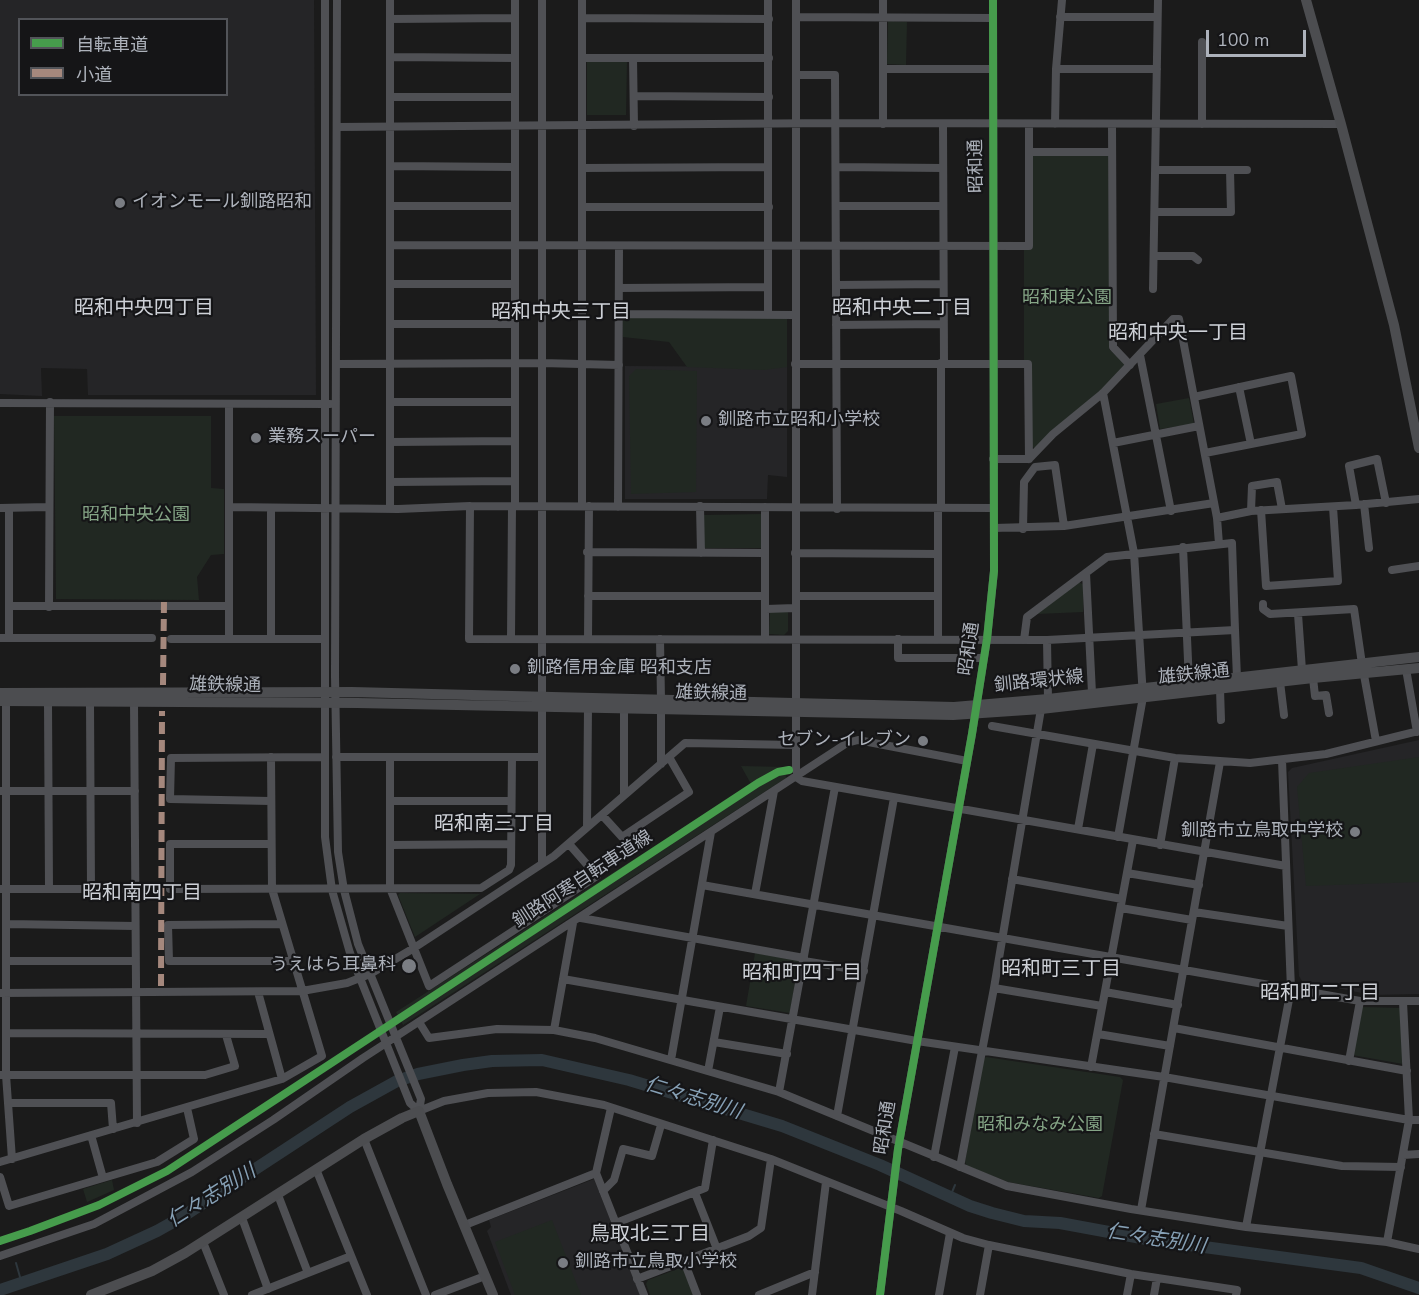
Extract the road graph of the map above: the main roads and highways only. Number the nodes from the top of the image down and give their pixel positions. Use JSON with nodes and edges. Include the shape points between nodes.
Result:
{"nodes":[{"id":1,"x":1306,"y":0,"type":"edge"},
{"id":2,"x":1419,"y":448,"type":"edge"},
{"id":3,"x":1419,"y":657,"type":"edge"},
{"id":4,"x":1362,"y":668,"type":"junction"},
{"id":5,"x":1419,"y":668,"type":"edge"},
{"id":6,"x":1143,"y":693,"type":"junction"},
{"id":7,"x":2,"y":698,"type":"edge"},
{"id":8,"x":330,"y":698,"type":"junction"},
{"id":9,"x":543,"y":702,"type":"junction"},
{"id":10,"x":661,"y":705,"type":"junction"},
{"id":11,"x":976,"y":710,"type":"junction"},
{"id":12,"x":91,"y":1295,"type":"edge"},
{"id":13,"x":493,"y":1295,"type":"edge"}],
"edges":[{"from":1,"to":2,"type":"main road","via":[[1394,325]]},
{"from":3,"to":4,"type":"main road","name":"釧路環状線"},
{"from":4,"to":5,"type":"main road","name":"雄鉄線通"},
{"from":4,"to":6,"type":"main road","name":"雄鉄線通","via":[[1220,689]]},
{"from":4,"to":6,"type":"main road","name":"釧路環状線","via":[[1302,670],[1189,683]]},
{"from":6,"to":11,"type":"main road","name":"釧路環状線","via":[[1092,693]]},
{"from":6,"to":11,"type":"main road","name":"雄鉄線通","via":[[1041,709]]},
{"from":7,"to":8,"type":"main road","name":"雄鉄線通"},
{"from":7,"to":8,"type":"main road","name":"雄鉄線通","via":[[48,702]]},
{"from":8,"to":9,"type":"main road","name":"雄鉄線通"},
{"from":9,"to":10,"type":"main road","name":"雄鉄線通"},
{"from":9,"to":10,"type":"main road","name":"雄鉄線通","via":[[624,708]]},
{"from":10,"to":11,"type":"main road","name":"雄鉄線通","via":[[953,716]]},
{"from":12,"to":13,"type":"main road","via":[[152,1271],[203,1242],[420,1105]]}]}
